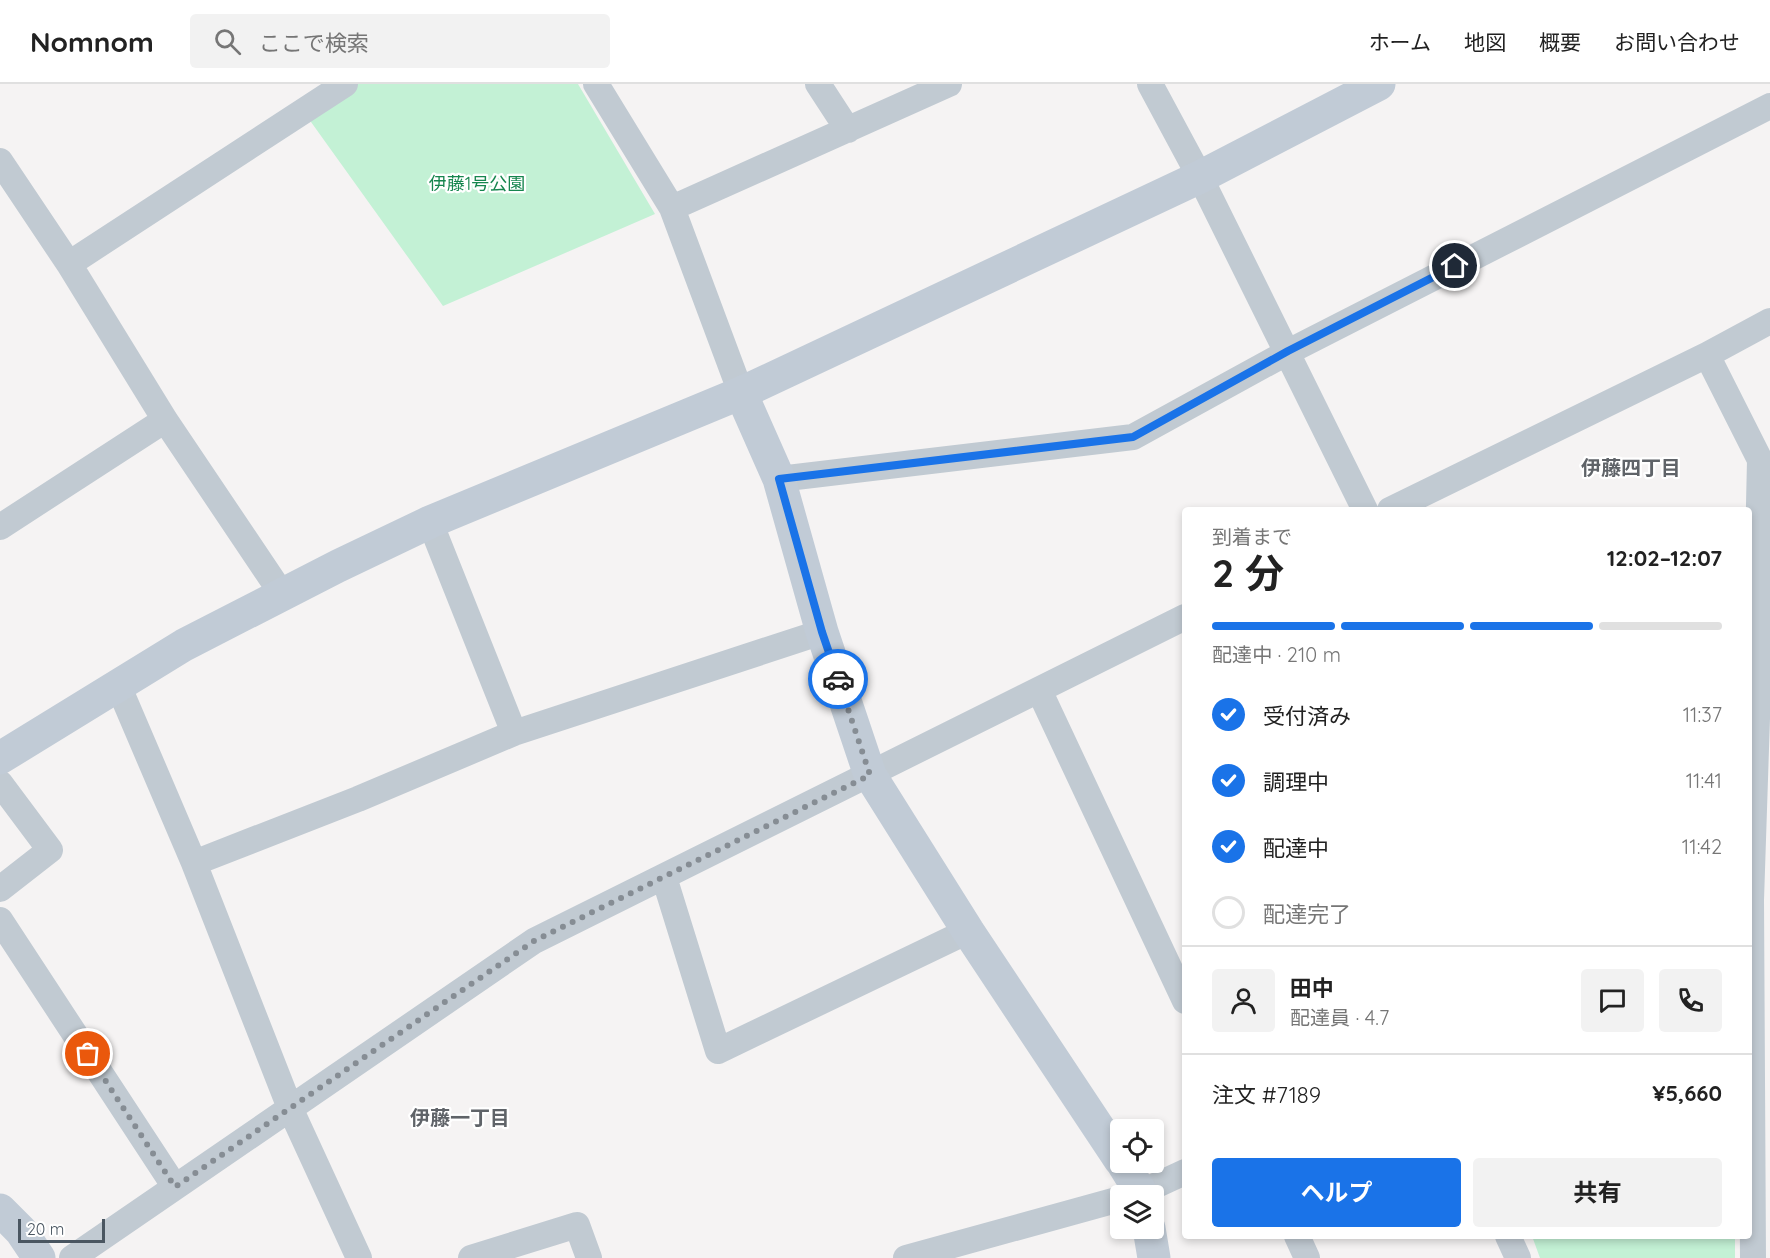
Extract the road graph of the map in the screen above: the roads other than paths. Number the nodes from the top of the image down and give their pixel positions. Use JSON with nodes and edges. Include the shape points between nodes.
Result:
{"nodes":[{"id":1,"x":345,"y":84,"type":"edge"},
{"id":2,"x":596,"y":84,"type":"edge"},
{"id":3,"x":818,"y":84,"type":"edge"},
{"id":4,"x":949,"y":84,"type":"edge"},
{"id":5,"x":1150,"y":84,"type":"edge"},
{"id":6,"x":1379,"y":84,"type":"edge"},
{"id":7,"x":1770,"y":106,"type":"edge"},
{"id":8,"x":848,"y":130,"type":"junction"},
{"id":9,"x":0,"y":161,"type":"edge"},
{"id":10,"x":1200,"y":177,"type":"junction"},
{"id":11,"x":672,"y":208,"type":"junction"},
{"id":12,"x":69,"y":264,"type":"junction"},
{"id":13,"x":1770,"y":321,"type":"edge"},
{"id":14,"x":1288,"y":351,"type":"junction"},
{"id":15,"x":1707,"y":355,"type":"junction"},
{"id":16,"x":741,"y":393,"type":"junction"},
{"id":17,"x":165,"y":420,"type":"junction"},
{"id":18,"x":779,"y":479,"type":"junction"},
{"id":19,"x":1364,"y":507,"type":"edge"},
{"id":20,"x":1396,"y":507,"type":"edge"},
{"id":21,"x":3,"y":517,"type":"edge"},
{"id":22,"x":430,"y":522,"type":"junction"},
{"id":23,"x":1753,"y":592,"type":"edge"},
{"id":24,"x":282,"y":594,"type":"junction"},
{"id":25,"x":1182,"y":618,"type":"edge"},
{"id":26,"x":822,"y":632,"type":"junction"},
{"id":27,"x":118,"y":686,"type":"junction"},
{"id":28,"x":1039,"y":690,"type":"junction"},
{"id":29,"x":514,"y":733,"type":"junction"},
{"id":30,"x":1753,"y":744,"type":"edge"},
{"id":31,"x":0,"y":758,"type":"edge"},
{"id":32,"x":870,"y":775,"type":"junction"},
{"id":33,"x":0,"y":783,"type":"edge"},
{"id":34,"x":194,"y":863,"type":"junction"},
{"id":35,"x":664,"y":877,"type":"junction"},
{"id":36,"x":0,"y":889,"type":"edge"},
{"id":37,"x":1757,"y":900,"type":"edge"},
{"id":38,"x":0,"y":920,"type":"edge"},
{"id":39,"x":968,"y":932,"type":"junction"},
{"id":40,"x":1182,"y":995,"type":"edge"},
{"id":41,"x":1752,"y":1041,"type":"edge"},
{"id":42,"x":290,"y":1108,"type":"junction"},
{"id":43,"x":1110,"y":1145,"type":"edge"},
{"id":44,"x":1182,"y":1173,"type":"edge"},
{"id":45,"x":1158,"y":1185,"type":"edge"},
{"id":46,"x":175,"y":1187,"type":"junction"},
{"id":47,"x":1110,"y":1203,"type":"edge"},
{"id":48,"x":1752,"y":1205,"type":"edge"},
{"id":49,"x":0,"y":1210,"type":"edge"},
{"id":50,"x":1151,"y":1239,"type":"edge"},
{"id":51,"x":1298,"y":1239,"type":"edge"},
{"id":52,"x":1509,"y":1239,"type":"edge"},
{"id":53,"x":39,"y":1258,"type":"edge"},
{"id":54,"x":72,"y":1258,"type":"edge"},
{"id":55,"x":359,"y":1258,"type":"edge"},
{"id":56,"x":471,"y":1258,"type":"edge"},
{"id":57,"x":589,"y":1258,"type":"edge"},
{"id":58,"x":906,"y":1258,"type":"edge"},
{"id":59,"x":1154,"y":1258,"type":"edge"},
{"id":60,"x":1307,"y":1258,"type":"edge"},
{"id":61,"x":1518,"y":1258,"type":"edge"},
{"id":62,"x":1753,"y":1258,"type":"edge"}],
"edges":[{"from":1,"to":12,"type":"street"},
{"from":2,"to":11,"type":"street"},
{"from":3,"to":8,"type":"street"},
{"from":4,"to":8,"type":"street"},
{"from":5,"to":10,"type":"street"},
{"from":6,"to":10,"type":"street"},
{"from":7,"to":14,"type":"street"},
{"from":8,"to":11,"type":"street"},
{"from":9,"to":12,"type":"street"},
{"from":10,"to":14,"type":"street"},
{"from":10,"to":16,"type":"street"},
{"from":11,"to":16,"type":"street"},
{"from":12,"to":17,"type":"street"},
{"from":13,"to":15,"type":"street"},
{"from":14,"to":18,"type":"street","via":[[1133,437]]},
{"from":14,"to":19,"type":"street"},
{"from":15,"to":20,"type":"street"},
{"from":15,"to":23,"type":"street","via":[[1760,460]]},
{"from":16,"to":18,"type":"street"},
{"from":16,"to":22,"type":"street"},
{"from":17,"to":21,"type":"street"},
{"from":17,"to":24,"type":"street"},
{"from":18,"to":26,"type":"street"},
{"from":22,"to":24,"type":"street"},
{"from":22,"to":29,"type":"street"},
{"from":23,"to":30,"type":"street"},
{"from":24,"to":27,"type":"street","via":[[184,645]]},
{"from":25,"to":28,"type":"street"},
{"from":26,"to":29,"type":"street"},
{"from":26,"to":32,"type":"street"},
{"from":27,"to":31,"type":"street"},
{"from":27,"to":34,"type":"street"},
{"from":28,"to":32,"type":"street"},
{"from":28,"to":40,"type":"street"},
{"from":29,"to":34,"type":"street"},
{"from":30,"to":37,"type":"street"},
{"from":32,"to":35,"type":"street"},
{"from":32,"to":39,"type":"street"},
{"from":33,"to":36,"type":"street","via":[[50,850]]},
{"from":34,"to":42,"type":"street"},
{"from":35,"to":39,"type":"street","via":[[718,1051]]},
{"from":35,"to":42,"type":"street","via":[[534,941]]},
{"from":37,"to":41,"type":"street"},
{"from":38,"to":46,"type":"street"},
{"from":39,"to":43,"type":"street"},
{"from":42,"to":46,"type":"street"},
{"from":42,"to":55,"type":"street"},
{"from":44,"to":45,"type":"street"},
{"from":46,"to":54,"type":"street"},
{"from":47,"to":58,"type":"street"},
{"from":48,"to":62,"type":"street"},
{"from":49,"to":53,"type":"street","via":[[21,1231]]},
{"from":50,"to":59,"type":"street"},
{"from":51,"to":60,"type":"street"},
{"from":52,"to":61,"type":"street"},
{"from":56,"to":57,"type":"street","via":[[577,1225]]}]}
